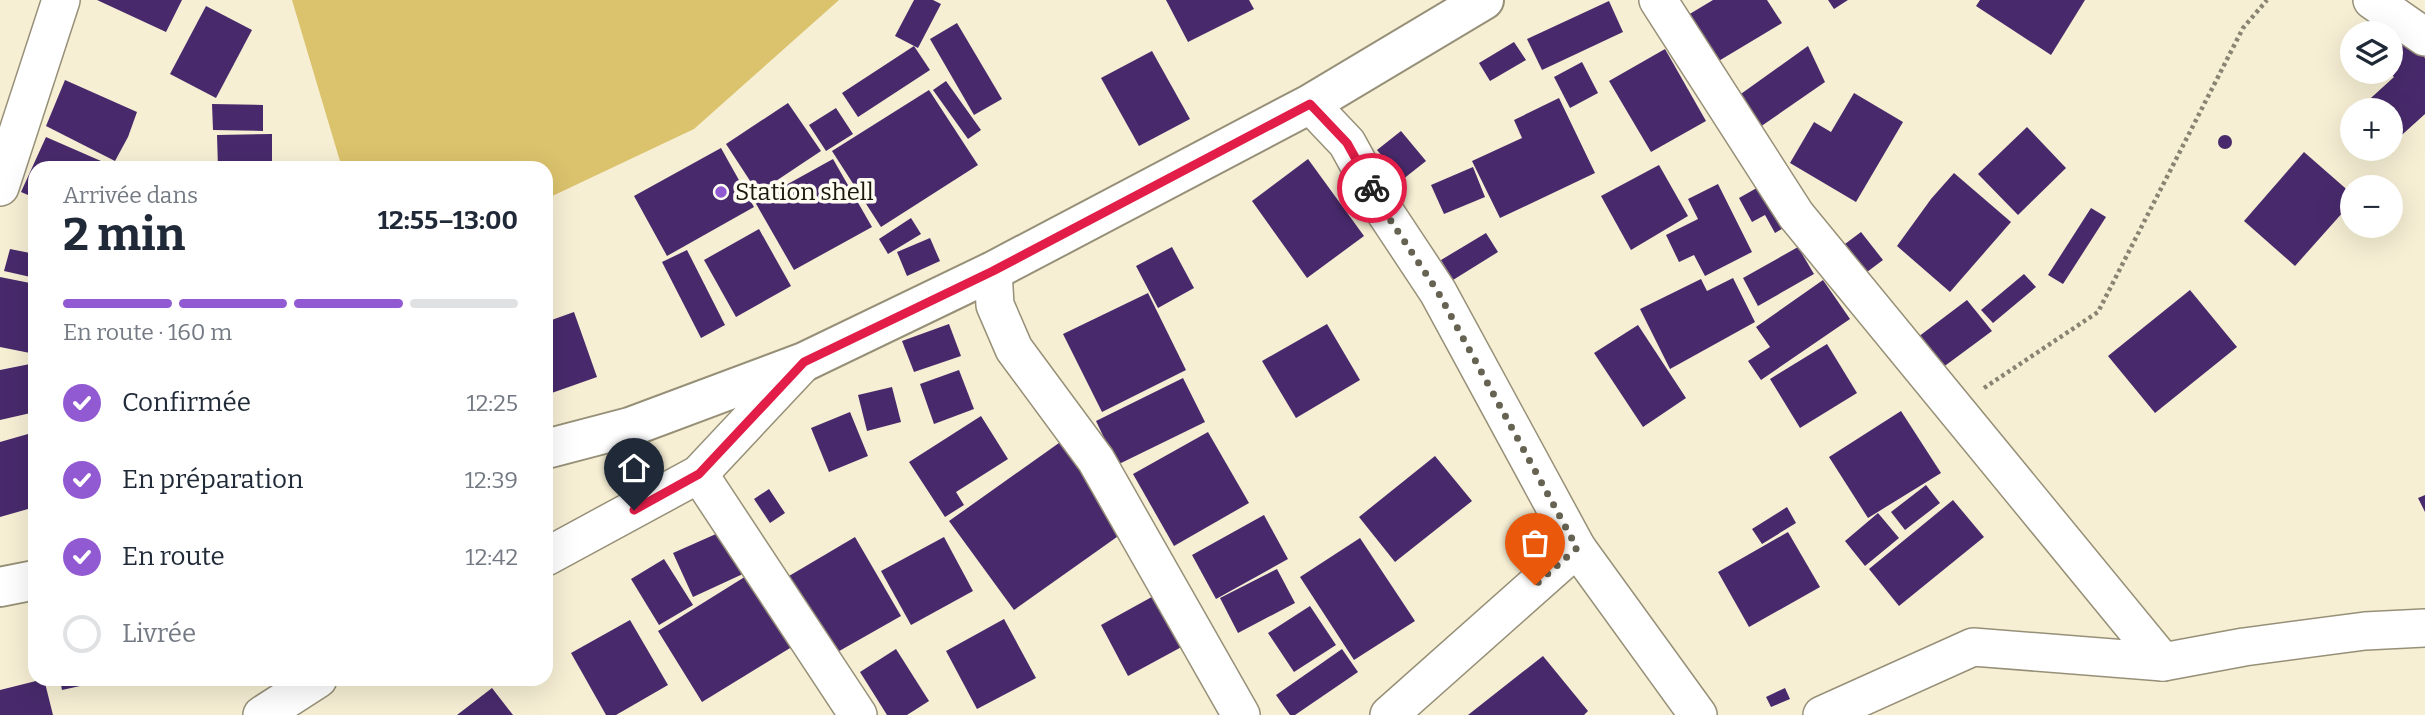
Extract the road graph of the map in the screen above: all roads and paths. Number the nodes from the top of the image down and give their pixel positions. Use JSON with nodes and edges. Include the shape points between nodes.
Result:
{"nodes":[{"id":1,"x":61,"y":0,"type":"edge"},
{"id":2,"x":1483,"y":0,"type":"edge"},
{"id":3,"x":1657,"y":0,"type":"edge"},
{"id":4,"x":2267,"y":0,"type":"edge"},
{"id":5,"x":2372,"y":0,"type":"edge"},
{"id":6,"x":2425,"y":37,"type":"edge"},
{"id":7,"x":1310,"y":104,"type":"junction"},
{"id":8,"x":0,"y":187,"type":"edge"},
{"id":9,"x":993,"y":271,"type":"junction"},
{"id":10,"x":804,"y":362,"type":"junction"},
{"id":11,"x":1955,"y":408,"type":"junction"},
{"id":12,"x":553,"y":447,"type":"edge"},
{"id":13,"x":699,"y":474,"type":"junction"},
{"id":14,"x":1577,"y":548,"type":"junction"},
{"id":15,"x":553,"y":553,"type":"edge"},
{"id":16,"x":28,"y":581,"type":"edge"},
{"id":17,"x":0,"y":587,"type":"edge"},
{"id":18,"x":2425,"y":628,"type":"edge"},
{"id":19,"x":2163,"y":662,"type":"junction"},
{"id":20,"x":307,"y":686,"type":"edge"},
{"id":21,"x":262,"y":715,"type":"edge"},
{"id":22,"x":858,"y":715,"type":"edge"},
{"id":23,"x":1241,"y":715,"type":"edge"},
{"id":24,"x":1389,"y":715,"type":"edge"},
{"id":25,"x":1698,"y":715,"type":"edge"},
{"id":26,"x":1822,"y":715,"type":"edge"}],
"edges":[{"from":1,"to":8,"type":"street"},
{"from":2,"to":7,"type":"highway"},
{"from":3,"to":11,"type":"street","via":[[1796,215]]},
{"from":4,"to":11,"type":"path","via":[[2243,28],[2098,312]]},
{"from":5,"to":6,"type":"street"},
{"from":7,"to":9,"type":"highway"},
{"from":7,"to":14,"type":"street","via":[[1347,143],[1385,212],[1438,292]]},
{"from":9,"to":10,"type":"highway"},
{"from":9,"to":23,"type":"street","via":[[995,305],[1014,349],[1096,460]]},
{"from":10,"to":12,"type":"highway","via":[[630,427]]},
{"from":10,"to":13,"type":"street"},
{"from":11,"to":19,"type":"street"},
{"from":13,"to":15,"type":"street"},
{"from":13,"to":22,"type":"street"},
{"from":14,"to":24,"type":"street"},
{"from":14,"to":25,"type":"street"},
{"from":16,"to":17,"type":"highway"},
{"from":18,"to":19,"type":"street","via":[[2365,631]]},
{"from":19,"to":26,"type":"street","via":[[1973,648]]},
{"from":20,"to":21,"type":"street"}]}
